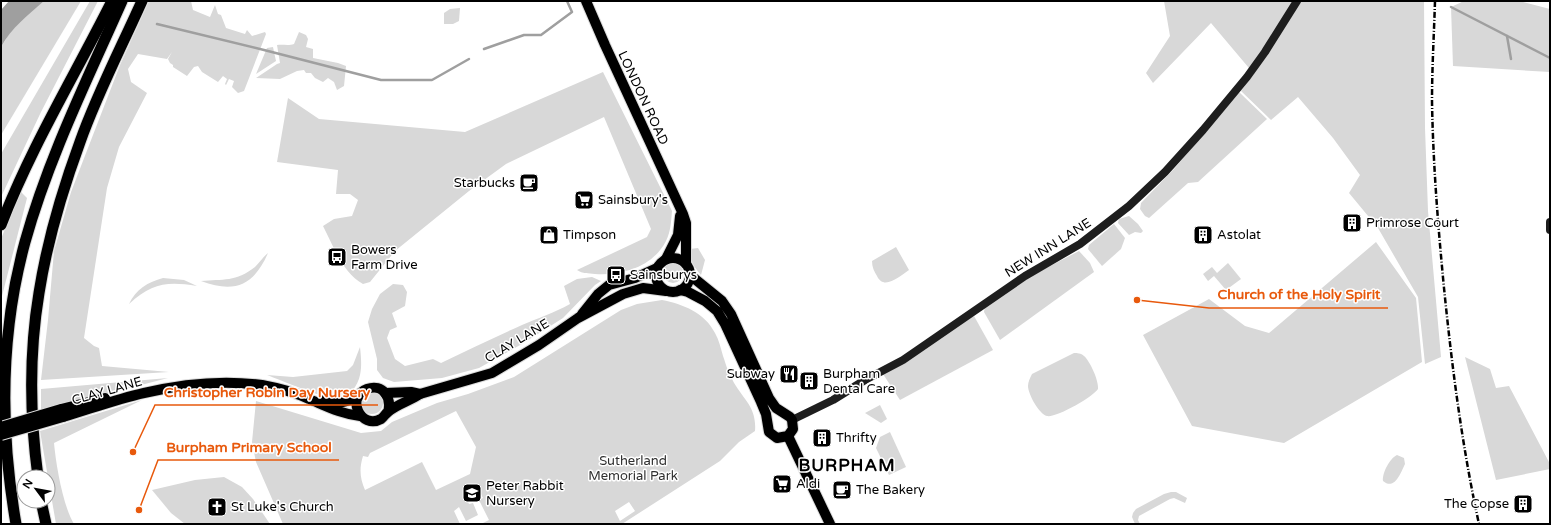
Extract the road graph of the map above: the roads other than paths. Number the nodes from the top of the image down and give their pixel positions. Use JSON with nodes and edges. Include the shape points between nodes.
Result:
{"nodes":[{"id":1,"x":112,"y":1,"type":"edge"},
{"id":2,"x":122,"y":1,"type":"edge"},
{"id":3,"x":142,"y":1,"type":"edge"},
{"id":4,"x":586,"y":1,"type":"edge"},
{"id":5,"x":1297,"y":1,"type":"edge"},
{"id":6,"x":678,"y":204,"type":"junction"},
{"id":7,"x":1550,"y":222,"type":"edge"},
{"id":8,"x":1,"y":225,"type":"edge"},
{"id":9,"x":1550,"y":230,"type":"edge"},
{"id":10,"x":666,"y":259,"type":"junction"},
{"id":11,"x":686,"y":264,"type":"junction"},
{"id":12,"x":657,"y":268,"type":"junction"},
{"id":13,"x":690,"y":275,"type":"junction"},
{"id":14,"x":666,"y":290,"type":"junction"},
{"id":15,"x":680,"y":290,"type":"junction"},
{"id":16,"x":578,"y":318,"type":"junction"},
{"id":17,"x":385,"y":393,"type":"junction"},
{"id":18,"x":420,"y":394,"type":"junction"},
{"id":19,"x":358,"y":396,"type":"junction"},
{"id":20,"x":388,"y":412,"type":"junction"},
{"id":21,"x":62,"y":413,"type":"junction"},
{"id":22,"x":782,"y":413,"type":"junction"},
{"id":23,"x":360,"y":416,"type":"junction"},
{"id":24,"x":792,"y":420,"type":"junction"},
{"id":25,"x":768,"y":425,"type":"junction"},
{"id":26,"x":1,"y":427,"type":"edge"},
{"id":27,"x":1,"y":435,"type":"edge"},
{"id":28,"x":788,"y":436,"type":"junction"},
{"id":29,"x":37,"y":469,"type":"edge"},
{"id":30,"x":43,"y":509,"type":"edge"},
{"id":31,"x":16,"y":524,"type":"edge"},
{"id":32,"x":46,"y":524,"type":"edge"},
{"id":33,"x":830,"y":524,"type":"edge"}],
"edges":[{"from":1,"to":8,"type":"highway","via":[[36,146]]},
{"from":2,"to":31,"type":"highway","via":[[48,172],[16,275],[5,344],[2,413],[8,483]]},
{"from":3,"to":29,"type":"highway","via":[[80,141],[45,261],[38,294],[32,386]]},
{"from":4,"to":6,"type":"main road","name":"LONDON ROAD"},
{"from":5,"to":24,"type":"main road","name":"NEW INN LANE","via":[[1266,52],[1247,77],[1165,172],[1128,206],[1080,244],[1025,276],[902,360],[833,400]]},
{"from":6,"to":10,"type":"main road","name":"LONDON ROAD","via":[[678,235]]},
{"from":6,"to":11,"type":"main road","name":"LONDON ROAD","via":[[686,224]]},
{"from":7,"to":9,"type":"main road"},
{"from":10,"to":11,"type":"main road","via":[[677,258]]},
{"from":10,"to":12,"type":"main road","name":"LONDON ROAD"},
{"from":11,"to":13,"type":"main road","name":"LONDON ROAD"},
{"from":12,"to":14,"type":"main road","via":[[658,284]]},
{"from":12,"to":16,"type":"main road","name":"CLAY LANE","via":[[635,278],[609,285]]},
{"from":13,"to":15,"type":"main road","via":[[687,284]]},
{"from":13,"to":22,"type":"main road","via":[[722,301],[769,398]]},
{"from":14,"to":15,"type":"main road"},
{"from":14,"to":16,"type":"main road","name":"CLAY LANE","via":[[644,288],[623,294]]},
{"from":15,"to":25,"type":"main road","via":[[696,296],[713,308],[725,324],[761,402]]},
{"from":16,"to":18,"type":"main road","name":"CLAY LANE","via":[[492,373]]},
{"from":17,"to":18,"type":"main road","name":"CLAY LANE"},
{"from":17,"to":19,"type":"main road","name":"CLAY LANE","via":[[376,388],[367,389]]},
{"from":17,"to":20,"type":"main road","via":[[389,400]]},
{"from":18,"to":20,"type":"main road","name":"CLAY LANE"},
{"from":19,"to":21,"type":"main road","name":"CLAY LANE","via":[[338,404],[284,384],[250,379],[188,379]]},
{"from":19,"to":23,"type":"main road","via":[[356,407]]},
{"from":20,"to":23,"type":"main road","name":"CLAY LANE","via":[[375,421]]},
{"from":21,"to":23,"type":"main road","name":"CLAY LANE","via":[[143,393],[190,385],[233,384],[262,385],[288,391],[333,410]]},
{"from":21,"to":26,"type":"main road","name":"CLAY LANE","bridge":true},
{"from":21,"to":27,"type":"main road","name":"CLAY LANE","bridge":true},
{"from":22,"to":24,"type":"main road"},
{"from":22,"to":25,"type":"main road","via":[[774,414]]},
{"from":24,"to":28,"type":"main road","via":[[793,430]]},
{"from":25,"to":28,"type":"main road","via":[[769,432],[774,436]]},
{"from":28,"to":33,"type":"main road"},
{"from":30,"to":32,"type":"highway"}]}
